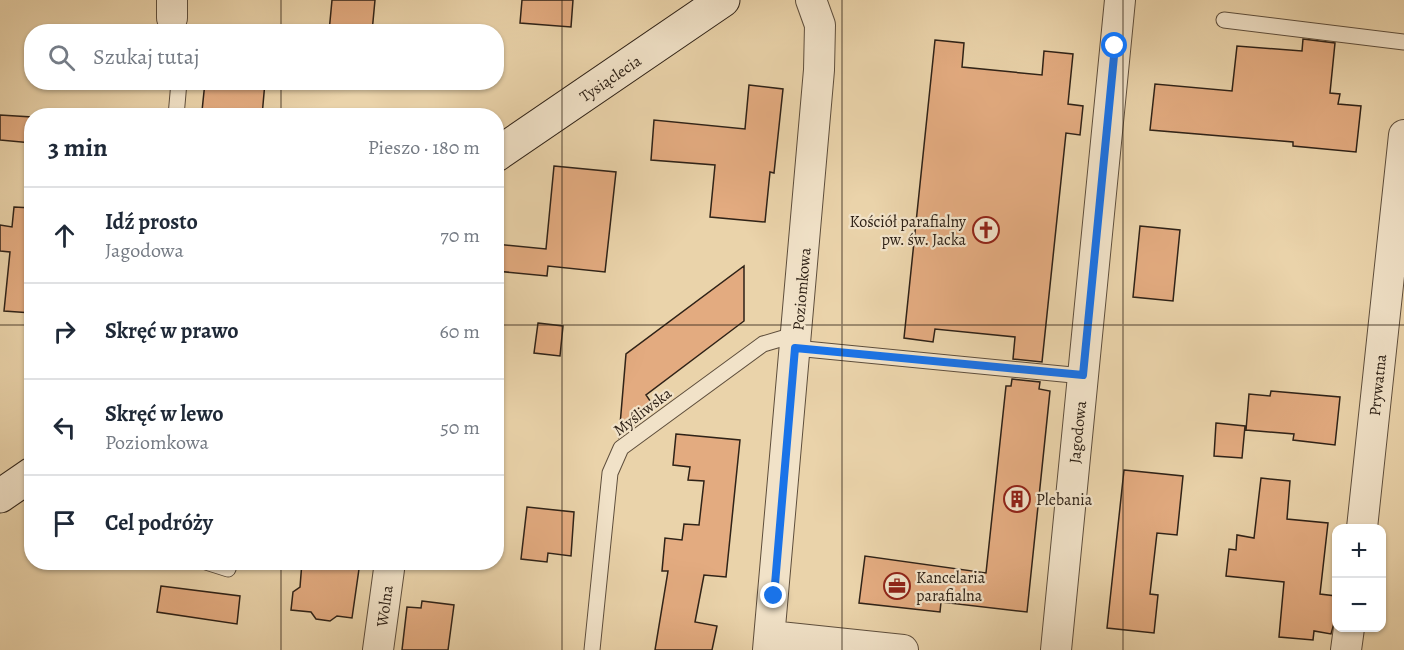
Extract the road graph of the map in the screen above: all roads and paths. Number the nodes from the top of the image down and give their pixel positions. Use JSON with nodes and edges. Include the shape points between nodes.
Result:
{"nodes":[{"id":1,"x":723,"y":0,"type":"edge"},
{"id":2,"x":811,"y":0,"type":"edge"},
{"id":3,"x":1120,"y":0,"type":"edge"},
{"id":4,"x":1224,"y":20,"type":"dead end"},
{"id":5,"x":1404,"y":42,"type":"edge"},
{"id":6,"x":178,"y":90,"type":"edge"},
{"id":7,"x":177,"y":108,"type":"edge"},
{"id":8,"x":1404,"y":135,"type":"edge"},
{"id":9,"x":504,"y":150,"type":"edge"},
{"id":10,"x":796,"y":341,"type":"junction"},
{"id":11,"x":1083,"y":375,"type":"junction"},
{"id":12,"x":1362,"y":524,"type":"edge"},
{"id":13,"x":389,"y":570,"type":"edge"},
{"id":14,"x":1348,"y":632,"type":"edge"},
{"id":15,"x":769,"y":643,"type":"edge"},
{"id":16,"x":378,"y":650,"type":"edge"},
{"id":17,"x":592,"y":650,"type":"edge"},
{"id":18,"x":903,"y":650,"type":"edge"},
{"id":19,"x":1056,"y":650,"type":"edge"},
{"id":20,"x":1346,"y":650,"type":"edge"}],
"edges":[{"from":1,"to":9,"type":"street","name":"Tysiąclecia"},
{"from":2,"to":10,"type":"street","name":"Poziomkowa","via":[[820,25],[821,44]]},
{"from":3,"to":11,"type":"street","name":"Jagodowa"},
{"from":4,"to":5,"type":"lane"},
{"from":6,"to":7,"type":"lane"},
{"from":8,"to":12,"type":"street","name":"Prywatna"},
{"from":10,"to":11,"type":"lane"},
{"from":10,"to":15,"type":"street","name":"Poziomkowa"},
{"from":10,"to":17,"type":"lane","name":"Myśliwska","via":[[763,344],[621,448],[610,473]]},
{"from":11,"to":19,"type":"street","name":"Jagodowa"},
{"from":13,"to":16,"type":"street","name":"Wolna"},
{"from":14,"to":20,"type":"street"},
{"from":15,"to":18,"type":"street"}]}
